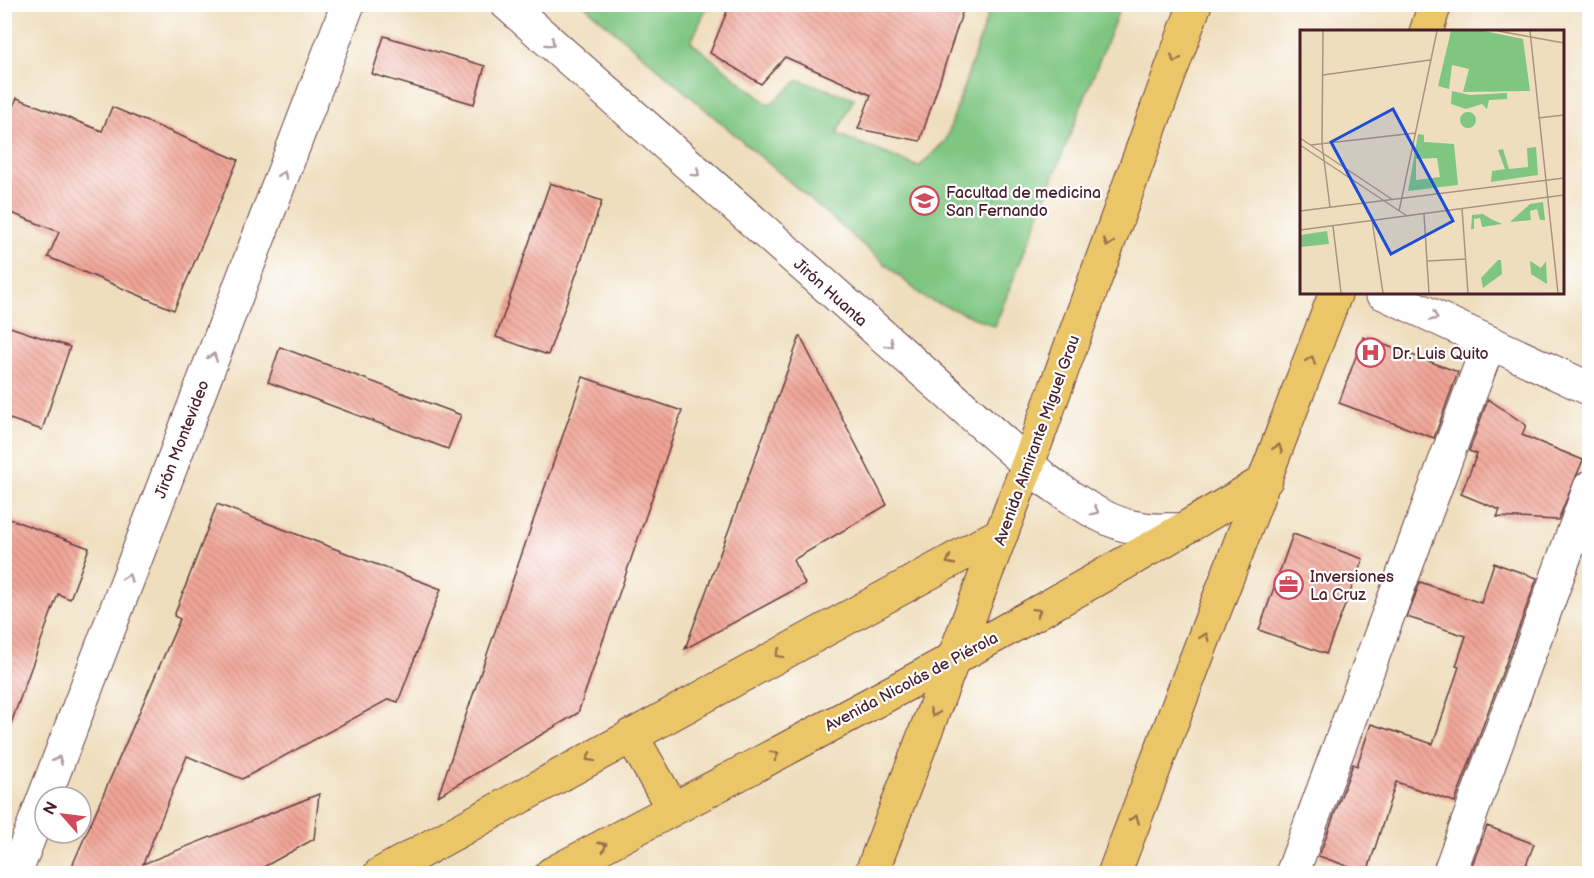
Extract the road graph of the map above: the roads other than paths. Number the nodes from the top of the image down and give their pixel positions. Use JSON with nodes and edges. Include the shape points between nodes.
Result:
{"nodes":[{"id":1,"x":348,"y":4,"type":"edge"},
{"id":2,"x":507,"y":4,"type":"edge"},
{"id":3,"x":1195,"y":4,"type":"edge"},
{"id":4,"x":1435,"y":4,"type":"edge"},
{"id":5,"x":1427,"y":30,"type":"edge"},
{"id":6,"x":1335,"y":294,"type":"edge"},
{"id":7,"x":1385,"y":294,"type":"edge"},
{"id":8,"x":1489,"y":343,"type":"junction"},
{"id":9,"x":1590,"y":389,"type":"edge"},
{"id":10,"x":1037,"y":472,"type":"junction"},
{"id":11,"x":1266,"y":480,"type":"junction"},
{"id":12,"x":1590,"y":487,"type":"edge"},
{"id":13,"x":1182,"y":530,"type":"junction"},
{"id":14,"x":1002,"y":533,"type":"junction"},
{"id":15,"x":955,"y":659,"type":"junction"},
{"id":16,"x":631,"y":735,"type":"junction"},
{"id":17,"x":673,"y":809,"type":"junction"},
{"id":18,"x":15,"y":873,"type":"edge"},
{"id":19,"x":380,"y":873,"type":"edge"},
{"id":20,"x":551,"y":873,"type":"edge"},
{"id":21,"x":871,"y":873,"type":"edge"},
{"id":22,"x":1114,"y":873,"type":"edge"},
{"id":23,"x":1292,"y":873,"type":"edge"},
{"id":24,"x":1449,"y":873,"type":"edge"}],
"edges":[{"from":18,"to":1,"type":"street","name":"Jirón Montevideo","one_way":true},
{"from":2,"to":10,"type":"street","name":"Jirón Huanta","one_way":true},
{"from":3,"to":10,"type":"main road","name":"Avenida Almirante Miguel Grau","one_way":true},
{"from":4,"to":5,"type":"main road"},
{"from":11,"to":6,"type":"main road","one_way":true},
{"from":7,"to":8,"type":"street","one_way":true},
{"from":8,"to":9,"type":"street"},
{"from":8,"to":23,"type":"street"},
{"from":10,"to":13,"type":"street","name":"Jirón Huanta","one_way":true,"via":[[1080,504],[1112,520],[1143,529]]},
{"from":10,"to":14,"type":"main road","name":"Avenida Almirante Miguel Grau"},
{"from":11,"to":13,"type":"main road","name":"Avenida Nicolás de Piérola"},
{"from":22,"to":11,"type":"main road","one_way":true},
{"from":12,"to":24,"type":"street"},
{"from":15,"to":13,"type":"main road","name":"Avenida Nicolás de Piérola","one_way":true},
{"from":14,"to":15,"type":"main road","name":"Avenida Almirante Miguel Grau"},
{"from":14,"to":16,"type":"main road","one_way":true},
{"from":17,"to":15,"type":"main road","name":"Avenida Nicolás de Piérola","one_way":true},
{"from":15,"to":21,"type":"main road","name":"Avenida Almirante Miguel Grau","one_way":true},
{"from":16,"to":17,"type":"main road"},
{"from":16,"to":19,"type":"main road","one_way":true},
{"from":20,"to":17,"type":"main road","name":"Avenida Nicolás de Piérola","one_way":true}]}
